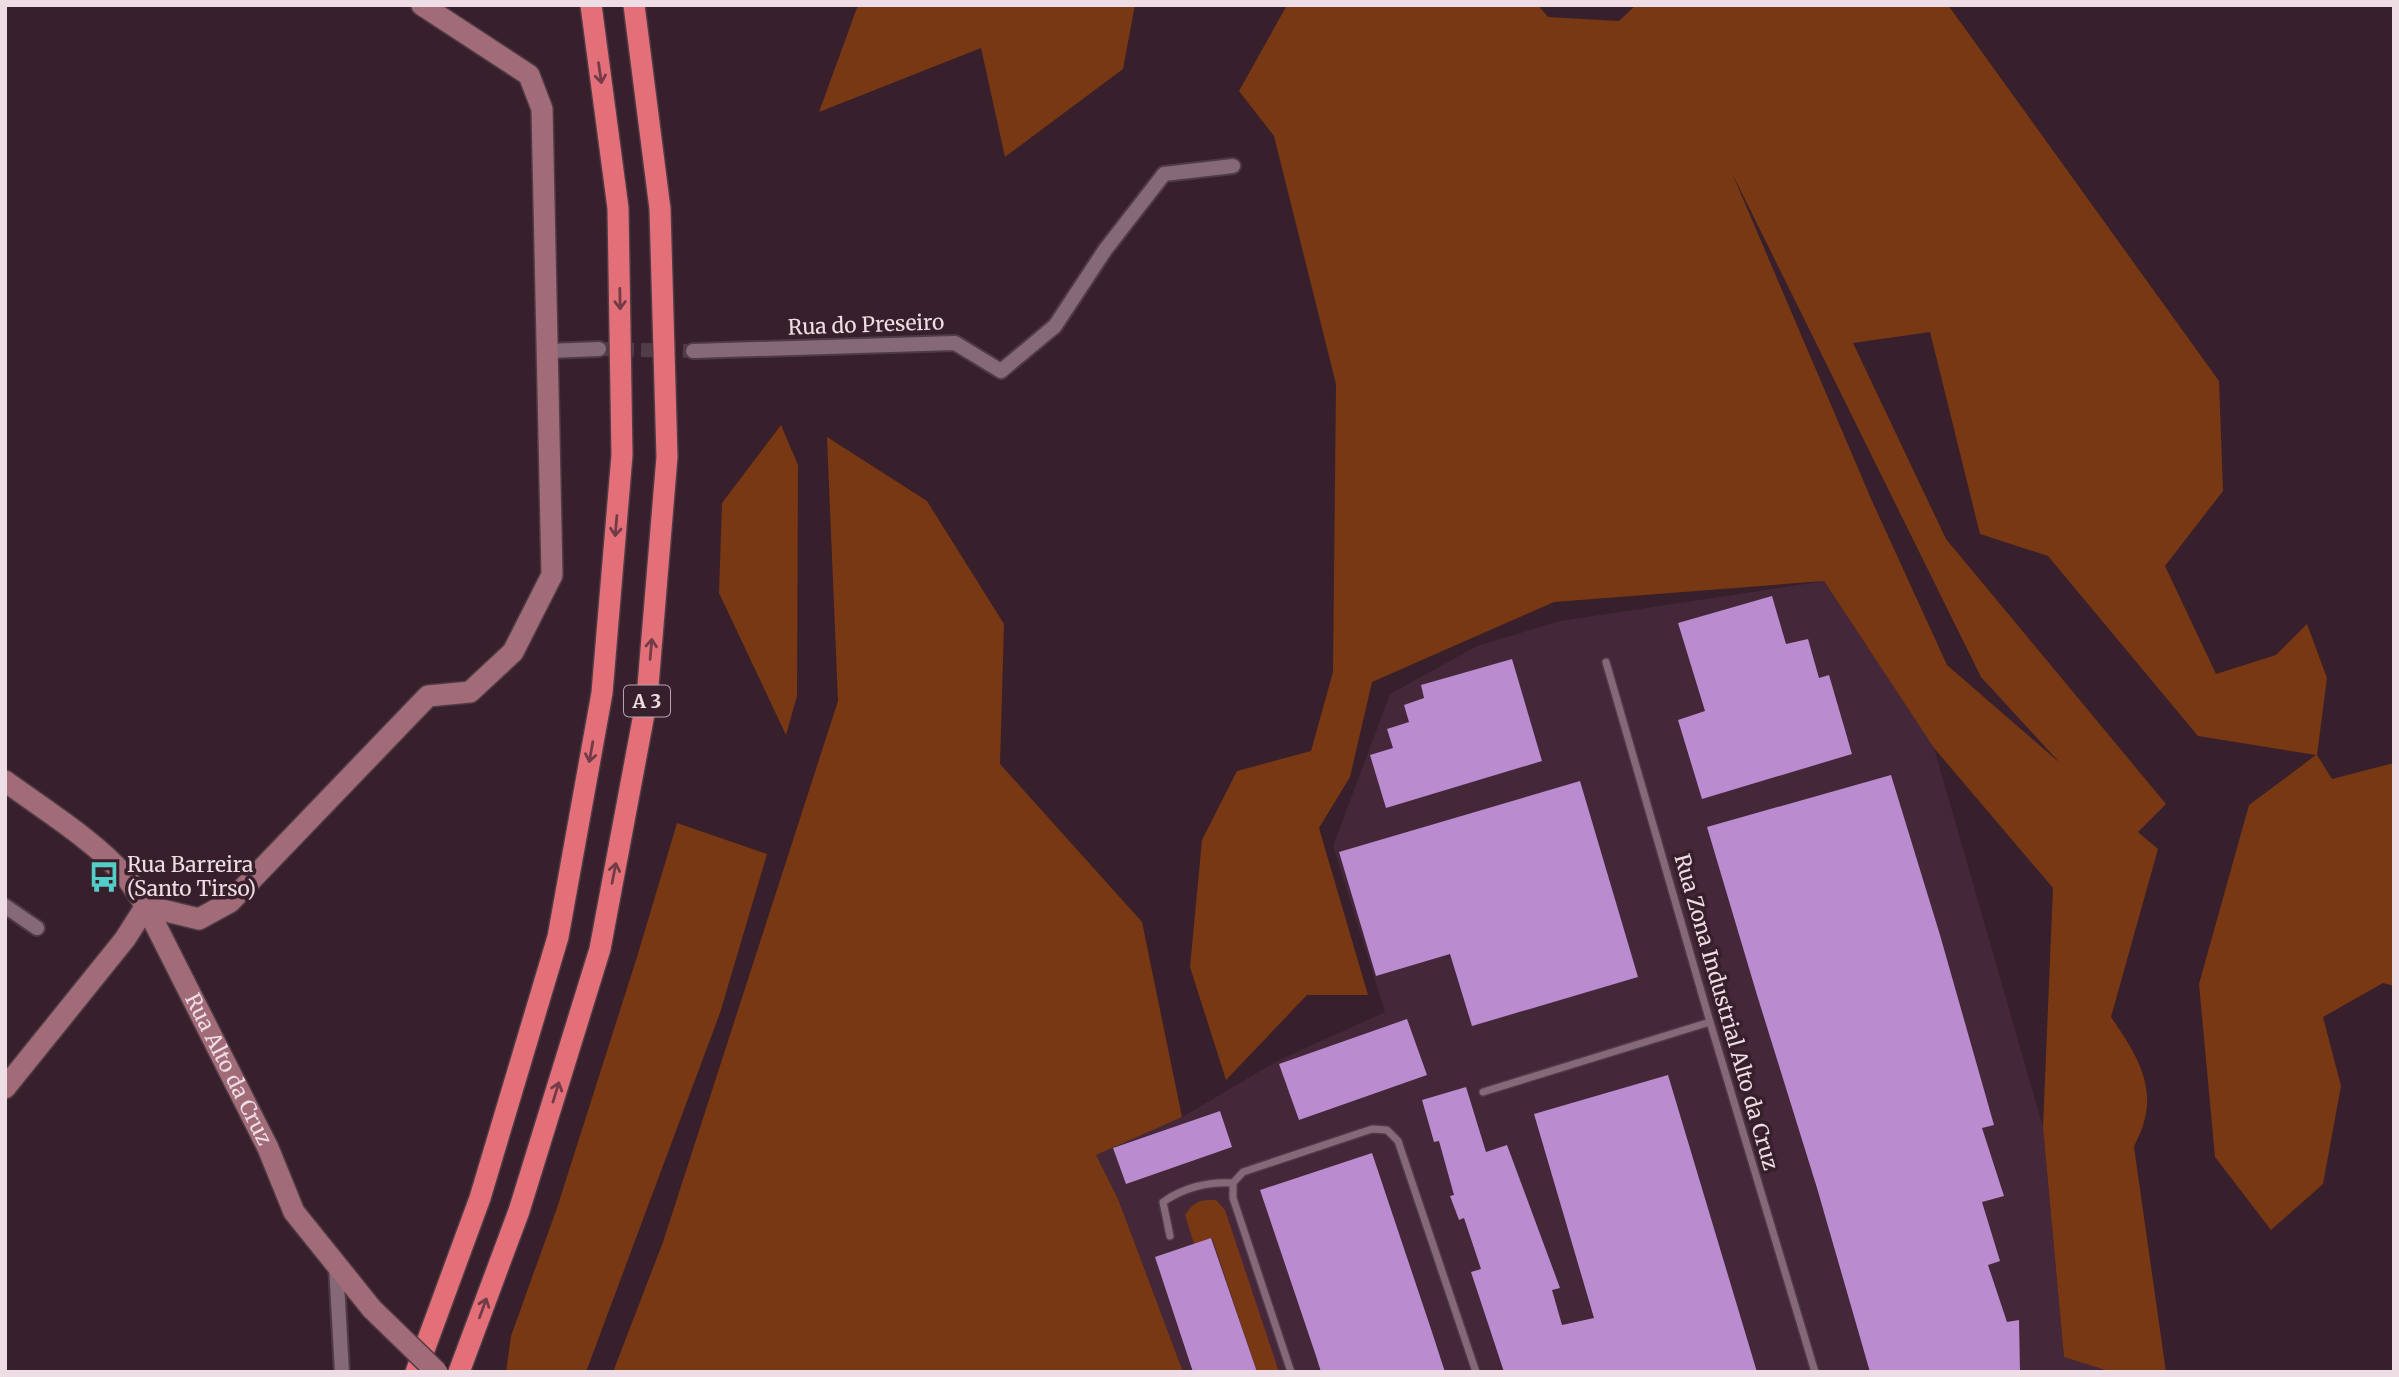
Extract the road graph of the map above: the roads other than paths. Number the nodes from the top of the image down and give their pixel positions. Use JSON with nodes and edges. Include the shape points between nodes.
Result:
{"nodes":[{"id":1,"x":422,"y":5,"type":"edge"},
{"id":2,"x":591,"y":5,"type":"edge"},
{"id":3,"x":634,"y":5,"type":"edge"},
{"id":4,"x":1233,"y":166,"type":"dead end"},
{"id":5,"x":599,"y":349,"type":"tunnel mouth"},
{"id":6,"x":548,"y":351,"type":"junction"},
{"id":7,"x":693,"y":351,"type":"tunnel mouth"},
{"id":8,"x":1606,"y":662,"type":"dead end"},
{"id":9,"x":5,"y":781,"type":"edge"},
{"id":10,"x":146,"y":906,"type":"junction"},
{"id":11,"x":8,"y":914,"type":"edge"},
{"id":12,"x":37,"y":928,"type":"dead end"},
{"id":13,"x":1710,"y":1022,"type":"junction"},
{"id":14,"x":5,"y":1088,"type":"edge"},
{"id":15,"x":1483,"y":1092,"type":"dead end"},
{"id":16,"x":1233,"y":1184,"type":"junction"},
{"id":17,"x":1170,"y":1236,"type":"dead end"},
{"id":18,"x":335,"y":1264,"type":"junction"},
{"id":19,"x":342,"y":1372,"type":"edge"},
{"id":20,"x":416,"y":1372,"type":"edge"},
{"id":21,"x":437,"y":1372,"type":"edge"},
{"id":22,"x":459,"y":1372,"type":"edge"},
{"id":23,"x":1291,"y":1372,"type":"edge"},
{"id":24,"x":1476,"y":1372,"type":"edge"},
{"id":25,"x":1815,"y":1372,"type":"edge"}],
"edges":[{"from":1,"to":6,"type":"street","via":[[529,75],[542,109]]},
{"from":2,"to":20,"type":"highway","number":"A 3","one_way":true,"via":[[618,208],[622,428],[602,693],[558,937],[480,1198]]},
{"from":22,"to":3,"type":"highway","number":"A 3","one_way":true,"via":[[519,1211],[600,948],[647,698],[667,457],[660,209]]},
{"from":4,"to":7,"type":"street","name":"Rua do Preseiro","via":[[1164,174],[1104,250],[1055,326],[1001,371],[955,343]]},
{"from":5,"to":6,"type":"street"},
{"from":6,"to":10,"type":"street","via":[[552,575],[513,652],[470,692],[428,696],[230,902],[198,919]]},
{"from":8,"to":13,"type":"lane","name":"Rua Zona Industrial Alto da Cruz"},
{"from":9,"to":10,"type":"street","name":"Rua Alto da Cruz","via":[[105,855]]},
{"from":10,"to":14,"type":"street","via":[[125,939]]},
{"from":10,"to":18,"type":"street","name":"Rua Alto da Cruz","via":[[268,1148],[293,1212]]},
{"from":11,"to":12,"type":"street"},
{"from":13,"to":15,"type":"lane"},
{"from":13,"to":25,"type":"lane","name":"Rua Zona Industrial Alto da Cruz"},
{"from":16,"to":17,"type":"lane","via":[[1214,1182],[1163,1202]]},
{"from":16,"to":23,"type":"lane","via":[[1233,1198]]},
{"from":16,"to":24,"type":"lane","via":[[1243,1172],[1373,1129],[1387,1130],[1398,1141]]},
{"from":18,"to":19,"type":"street"},
{"from":18,"to":21,"type":"street","name":"Rua Alto da Cruz","bridge":true,"via":[[372,1309]]}]}
